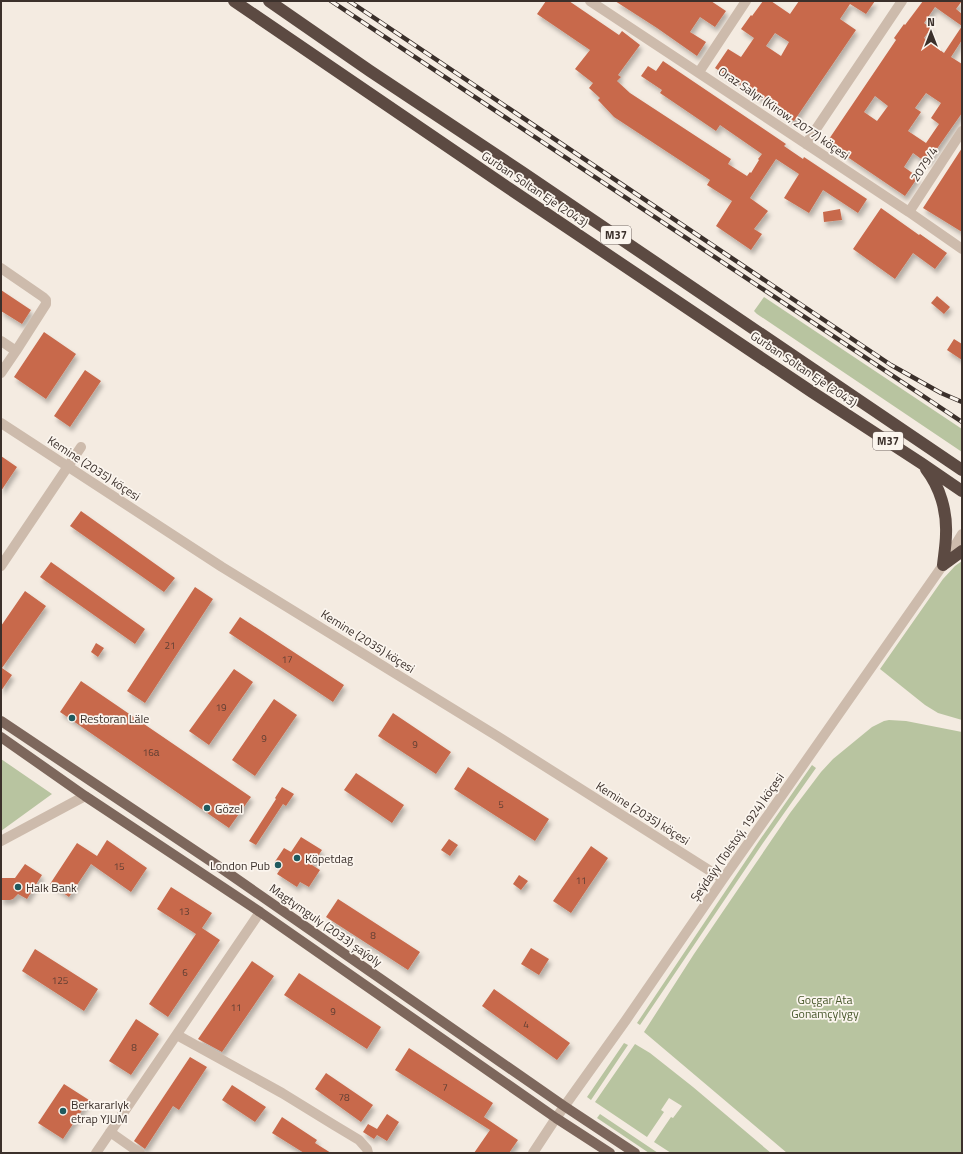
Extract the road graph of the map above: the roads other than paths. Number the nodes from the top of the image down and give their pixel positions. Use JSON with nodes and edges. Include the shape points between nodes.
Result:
{"nodes":[{"id":1,"x":234,"y":1,"type":"edge"},
{"id":2,"x":269,"y":1,"type":"edge"},
{"id":3,"x":746,"y":1,"type":"edge"},
{"id":4,"x":902,"y":1,"type":"edge"},
{"id":5,"x":595,"y":2,"type":"edge"},
{"id":6,"x":699,"y":72,"type":"junction"},
{"id":7,"x":962,"y":131,"type":"edge"},
{"id":8,"x":806,"y":144,"type":"junction"},
{"id":9,"x":908,"y":212,"type":"junction"},
{"id":10,"x":962,"y":249,"type":"edge"},
{"id":11,"x":1,"y":268,"type":"edge"},
{"id":12,"x":1,"y":341,"type":"edge"},
{"id":13,"x":16,"y":351,"type":"junction"},
{"id":14,"x":1,"y":373,"type":"edge"},
{"id":15,"x":1,"y":423,"type":"edge"},
{"id":16,"x":81,"y":447,"type":"dead end"},
{"id":17,"x":921,"y":462,"type":"junction"},
{"id":18,"x":68,"y":467,"type":"junction"},
{"id":19,"x":962,"y":470,"type":"edge"},
{"id":20,"x":962,"y":491,"type":"edge"},
{"id":21,"x":962,"y":534,"type":"edge"},
{"id":22,"x":962,"y":551,"type":"edge"},
{"id":23,"x":943,"y":565,"type":"junction"},
{"id":24,"x":1,"y":566,"type":"edge"},
{"id":25,"x":1,"y":721,"type":"edge"},
{"id":26,"x":1,"y":737,"type":"edge"},
{"id":27,"x":85,"y":796,"type":"junction"},
{"id":28,"x":1,"y":841,"type":"edge"},
{"id":29,"x":722,"y":879,"type":"junction"},
{"id":30,"x":260,"y":912,"type":"junction"},
{"id":31,"x":178,"y":1034,"type":"junction"},
{"id":32,"x":564,"y":1106,"type":"junction"},
{"id":33,"x":556,"y":1118,"type":"junction"},
{"id":34,"x":110,"y":1132,"type":"junction"},
{"id":35,"x":96,"y":1153,"type":"edge"},
{"id":36,"x":140,"y":1153,"type":"edge"},
{"id":37,"x":368,"y":1153,"type":"edge"},
{"id":38,"x":532,"y":1153,"type":"edge"},
{"id":39,"x":610,"y":1153,"type":"edge"},
{"id":40,"x":635,"y":1153,"type":"edge"}],
"edges":[{"from":1,"to":17,"type":"highway","name":"Gurban Soltan Eje (2043)","number":"M37","via":[[812,392]]},
{"from":2,"to":19,"type":"highway","name":"Gurban Soltan Eje (2043)","number":"M37"},
{"from":3,"to":6,"type":"street"},
{"from":4,"to":8,"type":"street"},
{"from":5,"to":6,"type":"street","name":"Oraz Salyr (Kirow, 2077) köçesi"},
{"from":6,"to":8,"type":"street","name":"Oraz Salyr (Kirow, 2077) köçesi"},
{"from":7,"to":9,"type":"street","name":"2079/4","number":"2079/4"},
{"from":8,"to":9,"type":"street","name":"Oraz Salyr (Kirow, 2077) köçesi"},
{"from":9,"to":10,"type":"street","name":"Oraz Salyr (Kirow, 2077) köçesi"},
{"from":11,"to":13,"type":"street","via":[[46,300],[46,304]]},
{"from":12,"to":13,"type":"street"},
{"from":13,"to":14,"type":"street"},
{"from":15,"to":18,"type":"street","name":"Kemine (2035) köçesi"},
{"from":16,"to":18,"type":"street"},
{"from":17,"to":20,"type":"highway","name":"Gurban Soltan Eje (2043)","number":"M37"},
{"from":17,"to":23,"type":"highway","via":[[935,482],[945,514]]},
{"from":18,"to":24,"type":"street"},
{"from":18,"to":29,"type":"street","name":"Kemine (2035) köçesi","via":[[222,567],[497,736]]},
{"from":21,"to":23,"type":"street","name":"Şeýdaýy (Tolstoý, 1924) köçesi"},
{"from":22,"to":23,"type":"highway"},
{"from":23,"to":29,"type":"street","name":"Şeýdaýy (Tolstoý, 1924) köçesi"},
{"from":25,"to":32,"type":"main road","name":"Magtymguly (2033) şaýoly","via":[[218,866]]},
{"from":26,"to":27,"type":"main road"},
{"from":27,"to":28,"type":"street"},
{"from":27,"to":30,"type":"main road"},
{"from":29,"to":32,"type":"street","name":"Şeýdaýy (Tolstoý, 1924) köçesi"},
{"from":30,"to":31,"type":"street"},
{"from":30,"to":33,"type":"main road"},
{"from":31,"to":34,"type":"street"},
{"from":31,"to":37,"type":"street","via":[[347,1132],[368,1149]]},
{"from":32,"to":33,"type":"street","name":"Şeýdaýy (Tolstoý, 1924) köçesi"},
{"from":32,"to":40,"type":"main road","name":"Magtymguly (2033) şaýoly"},
{"from":33,"to":38,"type":"street","name":"Şeýdaýy (Tolstoý, 1924) köçesi"},
{"from":33,"to":39,"type":"main road"},
{"from":34,"to":35,"type":"street"},
{"from":34,"to":36,"type":"street"}]}
